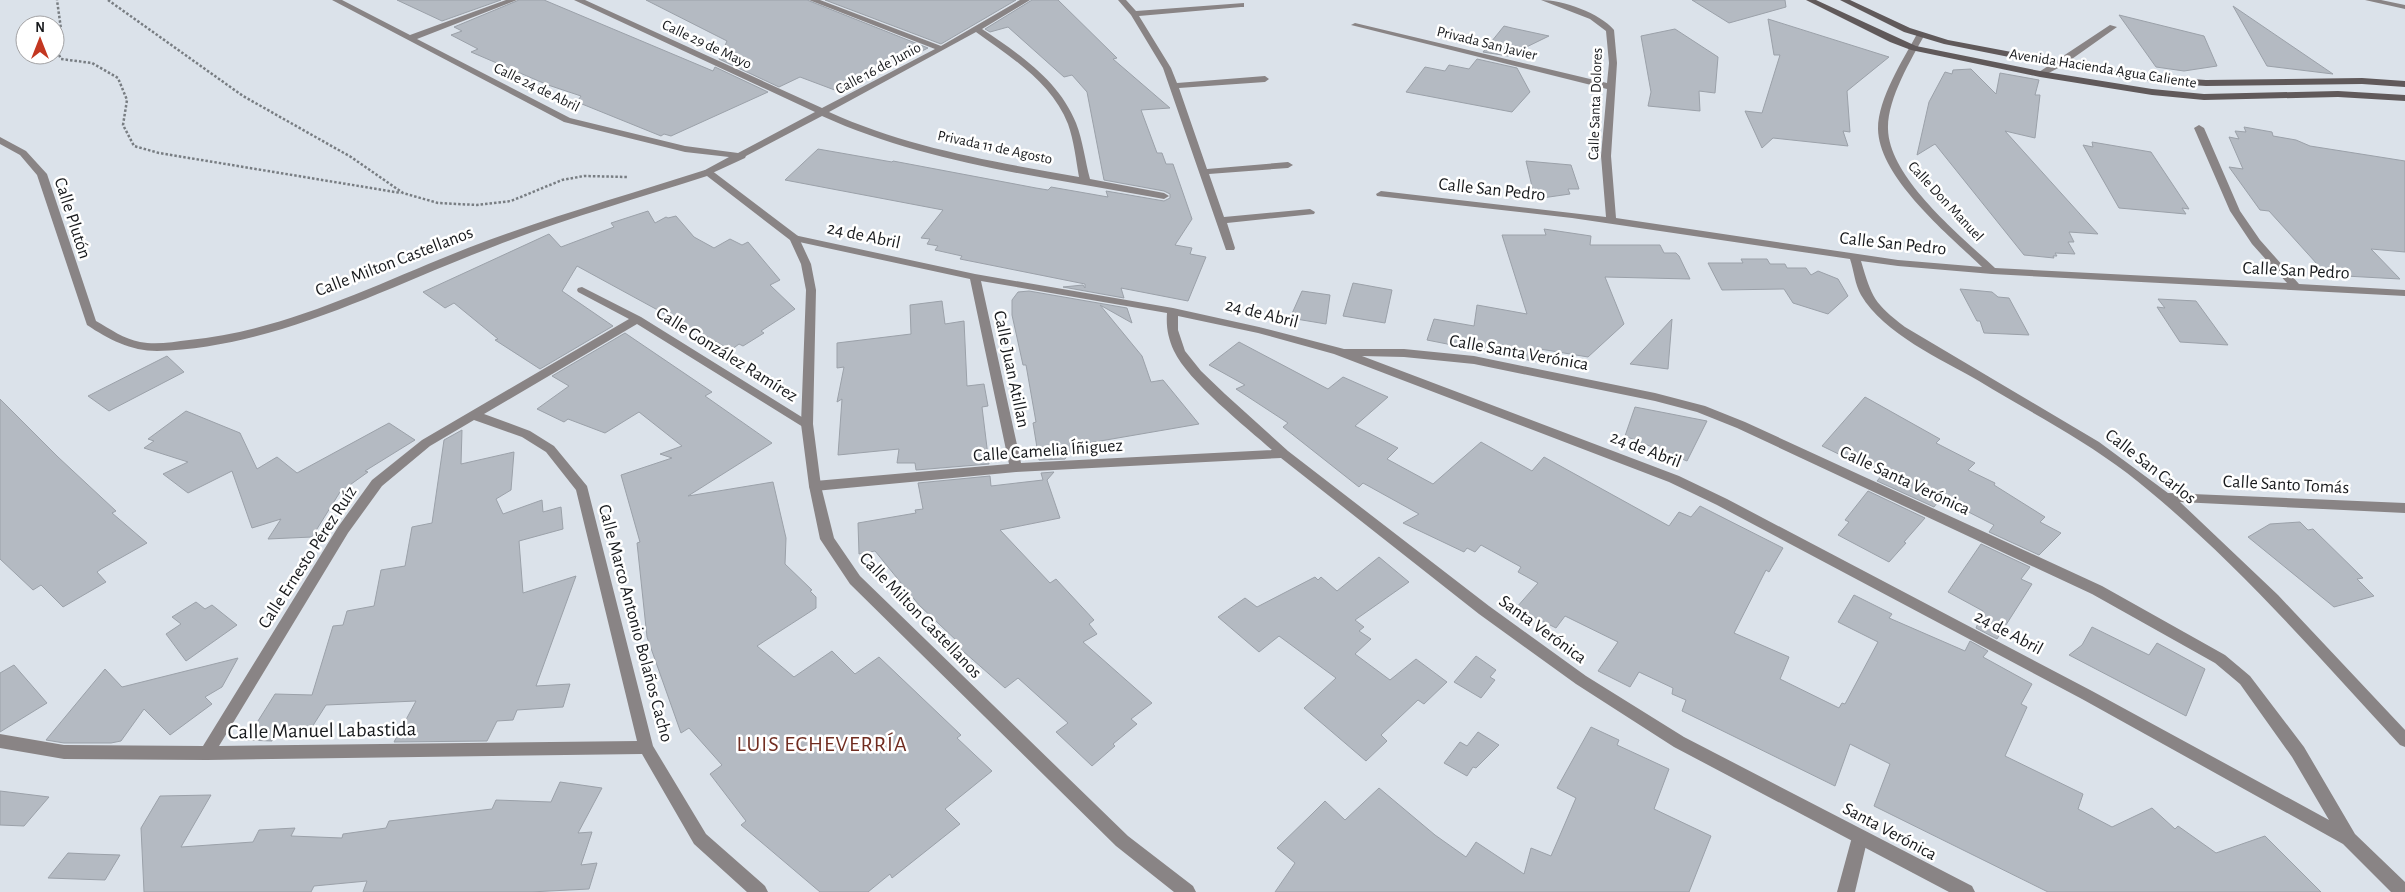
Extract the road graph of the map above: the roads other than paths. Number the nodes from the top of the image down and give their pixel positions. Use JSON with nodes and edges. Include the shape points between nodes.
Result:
{"nodes":[{"id":1,"x":336,"y":0,"type":"edge"},
{"id":2,"x":512,"y":0,"type":"edge"},
{"id":3,"x":578,"y":0,"type":"edge"},
{"id":4,"x":813,"y":0,"type":"edge"},
{"id":5,"x":1026,"y":0,"type":"edge"},
{"id":6,"x":1122,"y":0,"type":"edge"},
{"id":7,"x":1545,"y":0,"type":"edge"},
{"id":8,"x":1810,"y":0,"type":"edge"},
{"id":9,"x":1844,"y":0,"type":"edge"},
{"id":10,"x":2369,"y":0,"type":"edge"},
{"id":11,"x":1241,"y":5,"type":"dead end"},
{"id":12,"x":2405,"y":7,"type":"edge"},
{"id":13,"x":1134,"y":14,"type":"junction"},
{"id":14,"x":1356,"y":25,"type":"dead end"},
{"id":15,"x":2113,"y":27,"type":"dead end"},
{"id":16,"x":977,"y":29,"type":"junction"},
{"id":17,"x":1920,"y":34,"type":"junction"},
{"id":18,"x":411,"y":38,"type":"junction"},
{"id":19,"x":1914,"y":48,"type":"junction"},
{"id":20,"x":942,"y":49,"type":"junction"},
{"id":21,"x":2059,"y":64,"type":"junction"},
{"id":22,"x":2040,"y":74,"type":"junction"},
{"id":23,"x":1265,"y":79,"type":"dead end"},
{"id":24,"x":2405,"y":84,"type":"edge"},
{"id":25,"x":1174,"y":86,"type":"junction"},
{"id":26,"x":1611,"y":87,"type":"junction"},
{"id":27,"x":2405,"y":98,"type":"edge"},
{"id":28,"x":824,"y":113,"type":"junction"},
{"id":29,"x":2199,"y":128,"type":"dead end"},
{"id":30,"x":0,"y":140,"type":"edge"},
{"id":31,"x":742,"y":156,"type":"junction"},
{"id":32,"x":1288,"y":166,"type":"dead end"},
{"id":33,"x":708,"y":172,"type":"junction"},
{"id":34,"x":1203,"y":172,"type":"junction"},
{"id":35,"x":1086,"y":181,"type":"junction"},
{"id":36,"x":1381,"y":194,"type":"dead end"},
{"id":37,"x":1164,"y":196,"type":"dead end"},
{"id":38,"x":1310,"y":212,"type":"dead end"},
{"id":39,"x":1220,"y":220,"type":"junction"},
{"id":40,"x":1611,"y":221,"type":"junction"},
{"id":41,"x":794,"y":238,"type":"junction"},
{"id":42,"x":1230,"y":248,"type":"dead end"},
{"id":43,"x":1855,"y":258,"type":"junction"},
{"id":44,"x":1992,"y":271,"type":"junction"},
{"id":45,"x":974,"y":277,"type":"junction"},
{"id":46,"x":2296,"y":287,"type":"junction"},
{"id":47,"x":582,"y":290,"type":"dead end"},
{"id":48,"x":2405,"y":293,"type":"edge"},
{"id":49,"x":1172,"y":311,"type":"junction"},
{"id":50,"x":636,"y":319,"type":"junction"},
{"id":51,"x":91,"y":323,"type":"joint"},
{"id":52,"x":1338,"y":351,"type":"junction"},
{"id":53,"x":473,"y":415,"type":"junction"},
{"id":54,"x":807,"y":424,"type":"junction"},
{"id":55,"x":1284,"y":454,"type":"junction"},
{"id":56,"x":1016,"y":468,"type":"junction"},
{"id":57,"x":815,"y":486,"type":"junction"},
{"id":58,"x":2165,"y":497,"type":"junction"},
{"id":59,"x":2405,"y":508,"type":"edge"},
{"id":60,"x":2405,"y":740,"type":"edge"},
{"id":61,"x":0,"y":741,"type":"edge"},
{"id":62,"x":646,"y":747,"type":"junction"},
{"id":63,"x":207,"y":753,"type":"junction"},
{"id":64,"x":1860,"y":837,"type":"junction"},
{"id":65,"x":2349,"y":839,"type":"junction"},
{"id":66,"x":759,"y":892,"type":"edge"},
{"id":67,"x":1187,"y":892,"type":"edge"},
{"id":68,"x":1846,"y":892,"type":"edge"},
{"id":69,"x":1966,"y":892,"type":"edge"},
{"id":70,"x":2403,"y":892,"type":"edge"}],
"edges":[{"from":1,"to":18,"type":"street","name":"Calle 24 de Abril"},
{"from":2,"to":18,"type":"street"},
{"from":3,"to":28,"type":"street","name":"Calle 29 de Mayo"},
{"from":4,"to":20,"type":"street"},
{"from":5,"to":16,"type":"street","name":"Calle 16 de Junio"},
{"from":6,"to":13,"type":"street"},
{"from":7,"to":26,"type":"street","name":"Calle Santa Dolores","via":[[1593,17],[1610,30]]},
{"from":8,"to":19,"type":"main road","name":"Avenida Hacienda Agua Caliente"},
{"from":9,"to":17,"type":"main road","name":"Avenida Hacienda Agua Caliente"},
{"from":10,"to":12,"type":"street"},
{"from":11,"to":13,"type":"street"},
{"from":13,"to":25,"type":"street","via":[[1167,68]]},
{"from":14,"to":26,"type":"street","name":"Privada San Javier"},
{"from":15,"to":21,"type":"street"},
{"from":16,"to":20,"type":"street","name":"Calle 16 de Junio"},
{"from":16,"to":35,"type":"street","via":[[1009,51],[1058,97],[1072,124]]},
{"from":17,"to":19,"type":"street","name":"Calle Don Manuel"},
{"from":17,"to":21,"type":"main road","name":"Avenida Hacienda Agua Caliente"},
{"from":18,"to":31,"type":"street","name":"Calle 24 de Abril","via":[[567,120],[685,149]]},
{"from":19,"to":22,"type":"main road","name":"Avenida Hacienda Agua Caliente"},
{"from":19,"to":44,"type":"street","name":"Calle Don Manuel","via":[[1887,110],[1883,130],[1887,154],[1898,174],[1919,199]]},
{"from":20,"to":28,"type":"street","name":"Calle 16 de Junio"},
{"from":21,"to":22,"type":"street"},
{"from":21,"to":24,"type":"main road","name":"Avenida Hacienda Agua Caliente","via":[[2184,83],[2332,80]]},
{"from":22,"to":27,"type":"main road","name":"Avenida Hacienda Agua Caliente","via":[[2204,98],[2338,94]]},
{"from":23,"to":25,"type":"street"},
{"from":25,"to":34,"type":"street"},
{"from":26,"to":40,"type":"street","name":"Calle Santa Dolores","via":[[1606,156]]},
{"from":28,"to":31,"type":"street","name":"Calle 16 de Junio"},
{"from":28,"to":35,"type":"street","name":"Privada 11 de Agosto","via":[[880,136],[974,161]]},
{"from":29,"to":46,"type":"street","via":[[2235,211],[2256,242]]},
{"from":30,"to":51,"type":"street","name":"Calle Plutón","via":[[22,153],[42,174]]},
{"from":31,"to":33,"type":"street","name":"Calle Milton Castellanos"},
{"from":32,"to":34,"type":"street"},
{"from":33,"to":41,"type":"street","name":"Calle Milton Castellanos"},
{"from":33,"to":51,"type":"street","name":"Calle Milton Castellanos","via":[[494,242],[277,326],[217,339],[156,347],[120,340]]},
{"from":34,"to":39,"type":"street"},
{"from":35,"to":37,"type":"street","name":"Privada 11 de Agosto"},
{"from":36,"to":40,"type":"street","name":"Calle San Pedro"},
{"from":38,"to":39,"type":"street"},
{"from":39,"to":42,"type":"street"},
{"from":40,"to":43,"type":"street","name":"Calle San Pedro"},
{"from":41,"to":45,"type":"street","name":"24 de Abril"},
{"from":41,"to":54,"type":"street","name":"Calle Milton Castellanos","via":[[806,264],[811,290]]},
{"from":43,"to":44,"type":"street","name":"Calle San Pedro"},
{"from":43,"to":58,"type":"street","name":"Calle San Carlos","via":[[1866,294],[1875,307],[1893,322],[1930,348],[2096,446]]},
{"from":44,"to":46,"type":"street","name":"Calle San Pedro"},
{"from":45,"to":49,"type":"street","name":"24 de Abril"},
{"from":45,"to":56,"type":"street","name":"Calle Juan Atillan"},
{"from":46,"to":48,"type":"street","name":"Calle San Pedro"},
{"from":47,"to":50,"type":"street"},
{"from":49,"to":52,"type":"street","name":"24 de Abril"},
{"from":49,"to":55,"type":"street","name":"Santa Verónica","via":[[1172,330],[1180,352],[1215,392]]},
{"from":50,"to":53,"type":"street","name":"Calle González Ramírez"},
{"from":50,"to":54,"type":"street","name":"Calle González Ramírez"},
{"from":52,"to":65,"type":"street","name":"24 de Abril","via":[[1674,479],[1722,502],[2087,695]]},
{"from":52,"to":65,"type":"street","name":"Calle Santa Verónica","via":[[1474,360],[1701,409],[2097,590],[2220,659],[2245,680],[2298,752]]},
{"from":53,"to":62,"type":"street","name":"Calle Marco Antonio Bolaños Cacho","via":[[526,434],[550,449],[582,489]]},
{"from":53,"to":63,"type":"street","name":"Calle Ernesto Pérez Ruíz","via":[[426,443],[378,483],[343,530]]},
{"from":54,"to":57,"type":"street","name":"Calle Milton Castellanos"},
{"from":55,"to":56,"type":"street","name":"Calle Camelia Íñiguez"},
{"from":55,"to":64,"type":"street","name":"Santa Verónica","via":[[1484,610],[1581,680],[1679,742]]},
{"from":56,"to":57,"type":"street","name":"Calle Camelia Íñiguez"},
{"from":57,"to":67,"type":"street","name":"Calle Milton Castellanos","via":[[827,539],[855,580],[1122,841]]},
{"from":58,"to":59,"type":"street","name":"Calle Santo Tomás"},
{"from":58,"to":60,"type":"street","name":"Calle San Carlos","via":[[2308,636]]},
{"from":61,"to":63,"type":"street","name":"Calle Manuel Labastida","via":[[64,752]]},
{"from":62,"to":63,"type":"street","name":"Calle Manuel Labastida"},
{"from":62,"to":66,"type":"street","name":"Calle Marco Antonio Bolaños Cacho","via":[[700,839]]},
{"from":64,"to":68,"type":"street"},
{"from":64,"to":69,"type":"street","name":"Santa Verónica"},
{"from":65,"to":70,"type":"street","name":"24 de Abril"}]}
